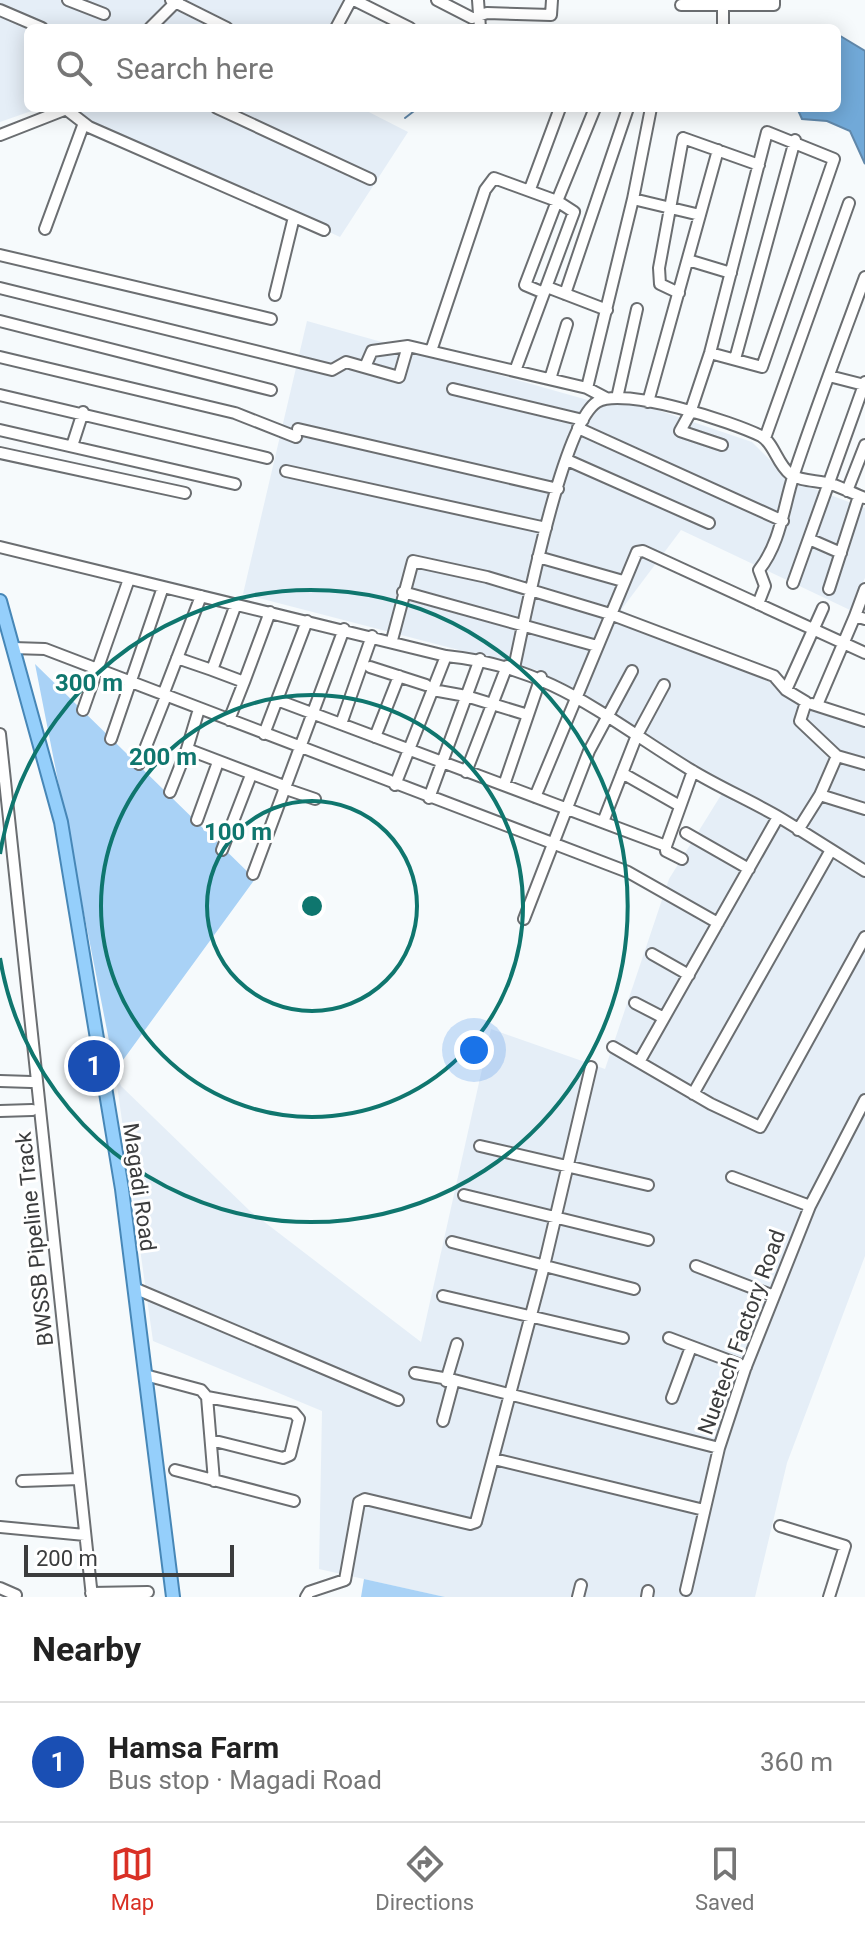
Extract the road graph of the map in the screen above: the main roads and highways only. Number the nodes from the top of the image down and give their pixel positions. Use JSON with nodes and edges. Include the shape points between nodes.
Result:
{"nodes":[{"id":1,"x":0,"y":601,"type":"edge"},
{"id":2,"x":0,"y":627,"type":"edge"},
{"id":3,"x":166,"y":1597,"type":"edge"},
{"id":4,"x":173,"y":1597,"type":"edge"}],
"edges":[{"from":1,"to":4,"type":"main road","name":"Magadi Road","via":[[61,822],[122,1189]]},
{"from":2,"to":3,"type":"main road","name":"Magadi Road","via":[[53,822],[114,1190]]}]}
